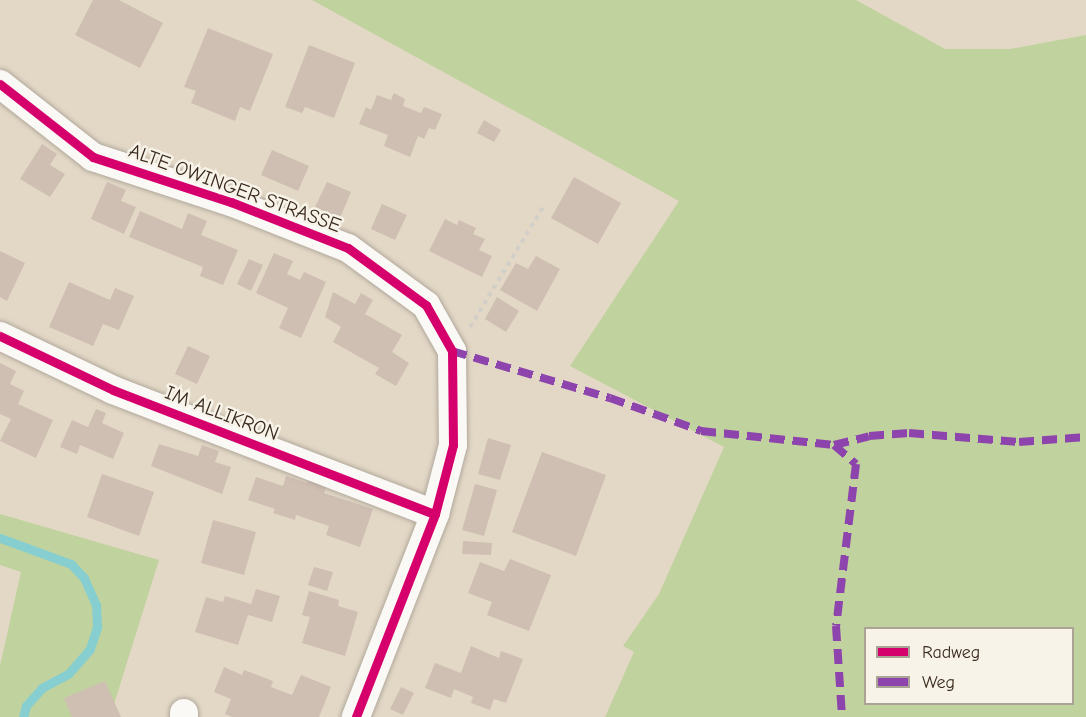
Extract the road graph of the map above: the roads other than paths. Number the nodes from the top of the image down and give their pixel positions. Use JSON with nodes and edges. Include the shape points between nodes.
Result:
{"nodes":[{"id":1,"x":0,"y":84,"type":"edge"},
{"id":2,"x":0,"y":336,"type":"edge"},
{"id":3,"x":435,"y":514,"type":"junction"},
{"id":4,"x":356,"y":717,"type":"edge"}],
"edges":[{"from":1,"to":3,"type":"street","name":"ALTE OWINGER STRASSE","via":[[93,157],[231,202],[348,248],[426,305],[452,351],[453,445]]},
{"from":2,"to":3,"type":"street","name":"IM ALLIKRON","via":[[113,390]]},
{"from":3,"to":4,"type":"street","name":"ALTE OWINGER STRASSE"}]}
